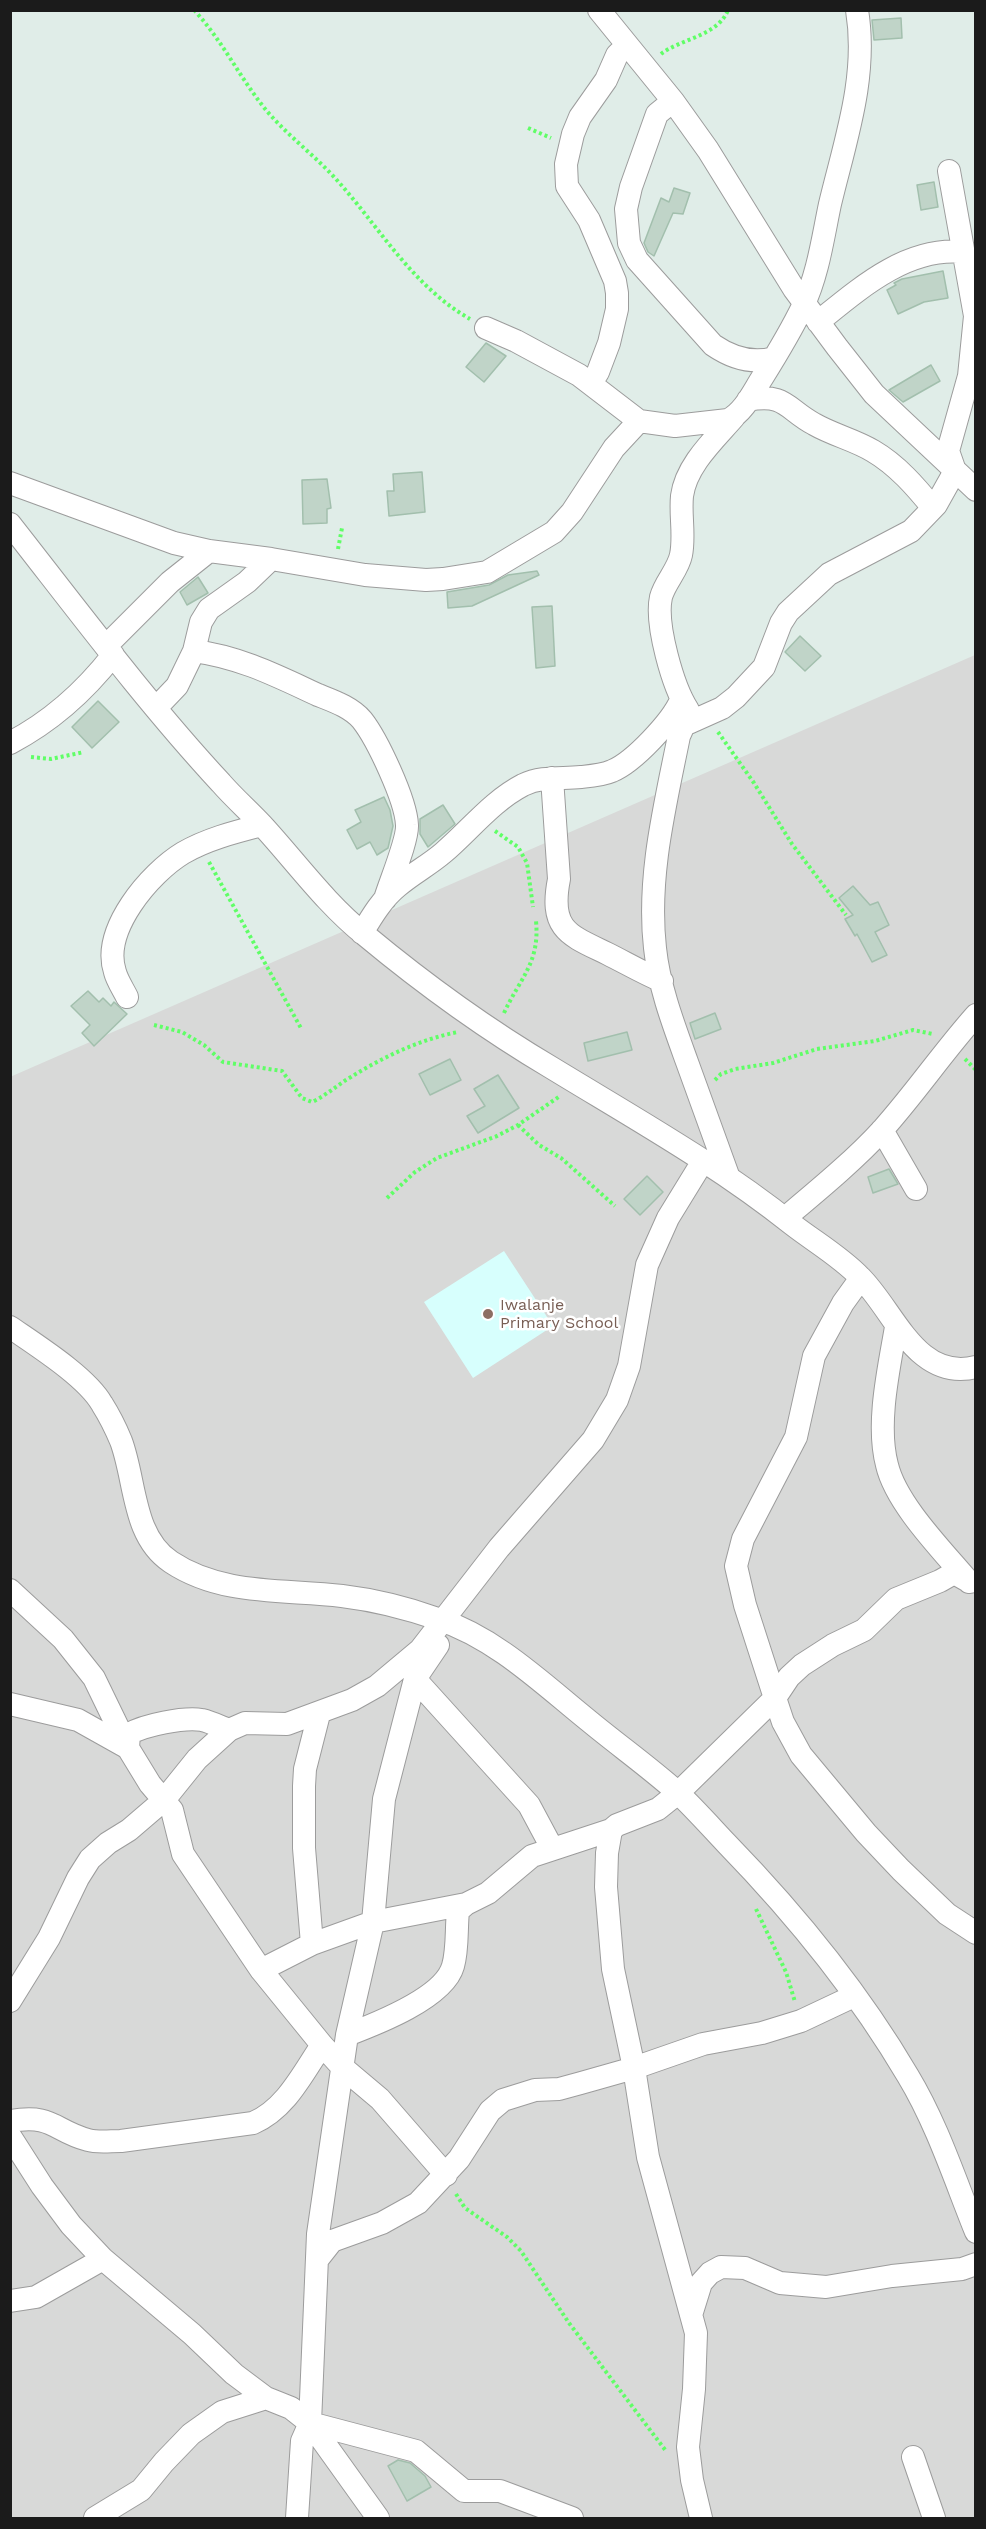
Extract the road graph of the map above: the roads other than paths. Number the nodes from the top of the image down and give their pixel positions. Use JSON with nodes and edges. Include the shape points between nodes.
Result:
{"nodes":[{"id":1,"x":599,"y":10,"type":"edge"},
{"id":2,"x":856,"y":10,"type":"edge"},
{"id":3,"x":627,"y":45,"type":"junction"},
{"id":4,"x":673,"y":101,"type":"junction"},
{"id":5,"x":949,"y":171,"type":"dead end"},
{"id":6,"x":962,"y":252,"type":"junction"},
{"id":7,"x":811,"y":313,"type":"junction"},
{"id":8,"x":486,"y":328,"type":"road end"},
{"id":9,"x":774,"y":358,"type":"junction"},
{"id":10,"x":591,"y":383,"type":"junction"},
{"id":11,"x":741,"y":409,"type":"junction"},
{"id":12,"x":639,"y":421,"type":"junction"},
{"id":13,"x":954,"y":471,"type":"junction"},
{"id":14,"x":10,"y":483,"type":"edge"},
{"id":15,"x":975,"y":490,"type":"edge"},
{"id":16,"x":933,"y":508,"type":"junction"},
{"id":17,"x":10,"y":524,"type":"edge"},
{"id":18,"x":209,"y":551,"type":"junction"},
{"id":19,"x":272,"y":559,"type":"junction"},
{"id":20,"x":110,"y":650,"type":"junction"},
{"id":21,"x":194,"y":651,"type":"junction"},
{"id":22,"x":681,"y":700,"type":"junction"},
{"id":23,"x":156,"y":708,"type":"junction"},
{"id":24,"x":699,"y":718,"type":"junction"},
{"id":25,"x":17,"y":750,"type":"edge"},
{"id":26,"x":552,"y":778,"type":"junction"},
{"id":27,"x":262,"y":825,"type":"junction"},
{"id":28,"x":384,"y":900,"type":"junction"},
{"id":29,"x":362,"y":933,"type":"junction"},
{"id":30,"x":662,"y":981,"type":"junction"},
{"id":31,"x":127,"y":996,"type":"dead end"},
{"id":32,"x":975,"y":1015,"type":"edge"},
{"id":33,"x":882,"y":1130,"type":"junction"},
{"id":34,"x":703,"y":1161,"type":"junction"},
{"id":35,"x":729,"y":1178,"type":"junction"},
{"id":36,"x":916,"y":1189,"type":"dead end"},
{"id":37,"x":785,"y":1218,"type":"junction"},
{"id":38,"x":861,"y":1278,"type":"junction"},
{"id":39,"x":10,"y":1327,"type":"edge"},
{"id":40,"x":896,"y":1327,"type":"junction"},
{"id":41,"x":975,"y":1367,"type":"edge"},
{"id":42,"x":973,"y":1586,"type":"edge"},
{"id":43,"x":10,"y":1590,"type":"edge"},
{"id":44,"x":447,"y":1622,"type":"junction"},
{"id":45,"x":415,"y":1679,"type":"junction"},
{"id":46,"x":775,"y":1698,"type":"junction"},
{"id":47,"x":10,"y":1704,"type":"edge"},
{"id":48,"x":319,"y":1714,"type":"junction"},
{"id":49,"x":229,"y":1730,"type":"junction"},
{"id":50,"x":128,"y":1748,"type":"junction"},
{"id":51,"x":678,"y":1793,"type":"junction"},
{"id":52,"x":164,"y":1800,"type":"junction"},
{"id":53,"x":612,"y":1830,"type":"junction"},
{"id":54,"x":552,"y":1848,"type":"junction"},
{"id":55,"x":466,"y":1904,"type":"junction"},
{"id":56,"x":373,"y":1922,"type":"junction"},
{"id":57,"x":975,"y":1934,"type":"edge"},
{"id":58,"x":312,"y":1944,"type":"junction"},
{"id":59,"x":261,"y":1970,"type":"junction"},
{"id":60,"x":854,"y":1996,"type":"junction"},
{"id":61,"x":10,"y":2001,"type":"edge"},
{"id":62,"x":347,"y":2035,"type":"junction"},
{"id":63,"x":322,"y":2045,"type":"junction"},
{"id":64,"x":342,"y":2067,"type":"junction"},
{"id":65,"x":634,"y":2068,"type":"junction"},
{"id":66,"x":10,"y":2121,"type":"edge"},
{"id":67,"x":10,"y":2136,"type":"edge"},
{"id":68,"x":446,"y":2175,"type":"junction"},
{"id":69,"x":975,"y":2232,"type":"edge"},
{"id":70,"x":103,"y":2259,"type":"junction"},
{"id":71,"x":316,"y":2260,"type":"junction"},
{"id":72,"x":975,"y":2264,"type":"edge"},
{"id":73,"x":10,"y":2301,"type":"edge"},
{"id":74,"x":692,"y":2312,"type":"junction"},
{"id":75,"x":266,"y":2398,"type":"junction"},
{"id":76,"x":310,"y":2423,"type":"junction"},
{"id":77,"x":913,"y":2457,"type":"dead end"},
{"id":78,"x":95,"y":2518,"type":"edge"},
{"id":79,"x":297,"y":2518,"type":"edge"},
{"id":80,"x":378,"y":2518,"type":"edge"},
{"id":81,"x":572,"y":2518,"type":"edge"},
{"id":82,"x":701,"y":2518,"type":"edge"},
{"id":83,"x":934,"y":2518,"type":"edge"}],
"edges":[{"from":1,"to":3,"type":"street"},
{"from":2,"to":7,"type":"street","via":[[860,57],[851,121],[815,270]]},
{"from":3,"to":4,"type":"street"},
{"from":3,"to":10,"type":"street","via":[[580,117],[566,164],[567,186],[589,220],[617,293],[609,343]]},
{"from":4,"to":7,"type":"street"},
{"from":4,"to":9,"type":"street","via":[[657,114],[631,188],[626,209],[629,243],[637,260],[713,345],[744,359]]},
{"from":5,"to":6,"type":"street"},
{"from":6,"to":7,"type":"street","via":[[916,257]]},
{"from":6,"to":13,"type":"street","via":[[975,316],[969,376],[948,451]]},
{"from":7,"to":9,"type":"street"},
{"from":7,"to":13,"type":"street","via":[[874,394]]},
{"from":8,"to":10,"type":"street"},
{"from":9,"to":11,"type":"street"},
{"from":10,"to":12,"type":"street"},
{"from":11,"to":12,"type":"street","via":[[704,424],[675,426]]},
{"from":11,"to":16,"type":"street","via":[[760,398],[786,403],[812,423],[872,450],[912,483]]},
{"from":11,"to":22,"type":"street","via":[[687,478],[682,497],[681,558],[661,595],[659,616]]},
{"from":12,"to":19,"type":"street","via":[[554,532],[487,572],[426,580],[365,575]]},
{"from":13,"to":15,"type":"street"},
{"from":13,"to":16,"type":"street"},
{"from":14,"to":18,"type":"street","via":[[174,543]]},
{"from":16,"to":24,"type":"street","via":[[912,531],[829,574],[788,612],[764,667],[751,682],[722,708]]},
{"from":17,"to":20,"type":"street"},
{"from":18,"to":19,"type":"street"},
{"from":18,"to":20,"type":"street","via":[[170,582]]},
{"from":19,"to":21,"type":"street","via":[[209,609],[201,622]]},
{"from":20,"to":23,"type":"street"},
{"from":20,"to":25,"type":"street","via":[[82,692],[36,728]]},
{"from":21,"to":23,"type":"street","via":[[177,686]]},
{"from":21,"to":28,"type":"street","via":[[235,658],[263,668],[342,705],[361,720],[389,770],[408,826]]},
{"from":22,"to":24,"type":"street"},
{"from":22,"to":26,"type":"street","via":[[669,721],[622,765],[602,774]]},
{"from":23,"to":27,"type":"street"},
{"from":24,"to":30,"type":"street","via":[[684,725],[679,736],[657,846],[654,925]]},
{"from":26,"to":28,"type":"street","via":[[543,778],[506,795]]},
{"from":26,"to":30,"type":"street","via":[[559,879],[556,893],[561,921],[580,942]]},
{"from":27,"to":29,"type":"street"},
{"from":27,"to":31,"type":"street","via":[[183,853],[166,865],[128,909],[117,928],[113,949],[114,970]]},
{"from":28,"to":29,"type":"street"},
{"from":29,"to":34,"type":"street","via":[[495,1032]]},
{"from":30,"to":35,"type":"street","via":[[676,1032]]},
{"from":32,"to":33,"type":"street"},
{"from":33,"to":36,"type":"street"},
{"from":33,"to":37,"type":"street"},
{"from":34,"to":35,"type":"street"},
{"from":34,"to":44,"type":"street","via":[[668,1218],[647,1265],[629,1366],[612,1409],[581,1455],[499,1548]]},
{"from":35,"to":37,"type":"street"},
{"from":37,"to":38,"type":"street"},
{"from":38,"to":40,"type":"street"},
{"from":38,"to":46,"type":"street","via":[[814,1356],[796,1437],[737,1557],[740,1587]]},
{"from":39,"to":44,"type":"street","via":[[64,1365],[100,1399],[121,1441],[148,1538],[175,1565],[223,1584],[385,1602]]},
{"from":40,"to":41,"type":"street","via":[[939,1366],[959,1371]]},
{"from":40,"to":42,"type":"street","via":[[885,1400],[886,1464],[911,1511]]},
{"from":42,"to":46,"type":"street","via":[[954,1573],[896,1599],[864,1630],[802,1665]]},
{"from":43,"to":50,"type":"street","via":[[77,1654],[105,1697]]},
{"from":44,"to":45,"type":"street"},
{"from":44,"to":48,"type":"street","via":[[377,1686]]},
{"from":44,"to":51,"type":"street","via":[[512,1659]]},
{"from":45,"to":54,"type":"street","via":[[529,1805]]},
{"from":45,"to":56,"type":"street","via":[[384,1799]]},
{"from":46,"to":51,"type":"street"},
{"from":46,"to":57,"type":"street","via":[[801,1755],[866,1833],[947,1914]]},
{"from":47,"to":50,"type":"street","via":[[78,1720]]},
{"from":48,"to":49,"type":"street","via":[[287,1724],[245,1724]]},
{"from":48,"to":58,"type":"street","via":[[304,1786],[304,1848]]},
{"from":49,"to":50,"type":"street","via":[[202,1720],[172,1722],[129,1734]]},
{"from":49,"to":52,"type":"street","via":[[197,1759]]},
{"from":50,"to":52,"type":"street"},
{"from":51,"to":53,"type":"street","via":[[646,1815]]},
{"from":51,"to":60,"type":"street","via":[[772,1891]]},
{"from":52,"to":59,"type":"street","via":[[172,1810],[183,1854]]},
{"from":52,"to":61,"type":"street","via":[[90,1859],[49,1938]]},
{"from":53,"to":54,"type":"street"},
{"from":53,"to":65,"type":"street","via":[[606,1887],[613,1969]]},
{"from":54,"to":55,"type":"street","via":[[532,1856],[488,1893]]},
{"from":55,"to":56,"type":"street"},
{"from":55,"to":62,"type":"street","via":[[458,1911],[450,1973],[429,1995],[408,2008]]},
{"from":56,"to":58,"type":"street"},
{"from":56,"to":62,"type":"street"},
{"from":58,"to":59,"type":"street"},
{"from":59,"to":63,"type":"street"},
{"from":60,"to":65,"type":"street","via":[[801,2021],[702,2044]]},
{"from":60,"to":69,"type":"street","via":[[909,2078],[928,2115]]},
{"from":62,"to":64,"type":"street"},
{"from":63,"to":64,"type":"street"},
{"from":63,"to":66,"type":"street","via":[[279,2106],[253,2123],[99,2142],[86,2140],[46,2120]]},
{"from":64,"to":68,"type":"street","via":[[380,2099]]},
{"from":64,"to":71,"type":"street"},
{"from":65,"to":68,"type":"street","via":[[503,2100],[490,2111]]},
{"from":65,"to":74,"type":"street","via":[[648,2157]]},
{"from":67,"to":70,"type":"street","via":[[71,2225]]},
{"from":68,"to":71,"type":"street","via":[[418,2203],[382,2223],[332,2241]]},
{"from":70,"to":73,"type":"street","via":[[36,2297]]},
{"from":70,"to":75,"type":"street"},
{"from":71,"to":76,"type":"street"},
{"from":72,"to":74,"type":"street","via":[[825,2287],[780,2283],[745,2268],[721,2267],[700,2283]]},
{"from":74,"to":82,"type":"street","via":[[696,2360],[688,2447]]},
{"from":75,"to":76,"type":"street","via":[[291,2408]]},
{"from":75,"to":78,"type":"street","via":[[222,2412],[191,2434],[141,2490]]},
{"from":76,"to":79,"type":"street","via":[[302,2441]]},
{"from":76,"to":80,"type":"street"},
{"from":76,"to":81,"type":"street","via":[[416,2451],[464,2491],[500,2491]]},
{"from":77,"to":83,"type":"street"}]}
